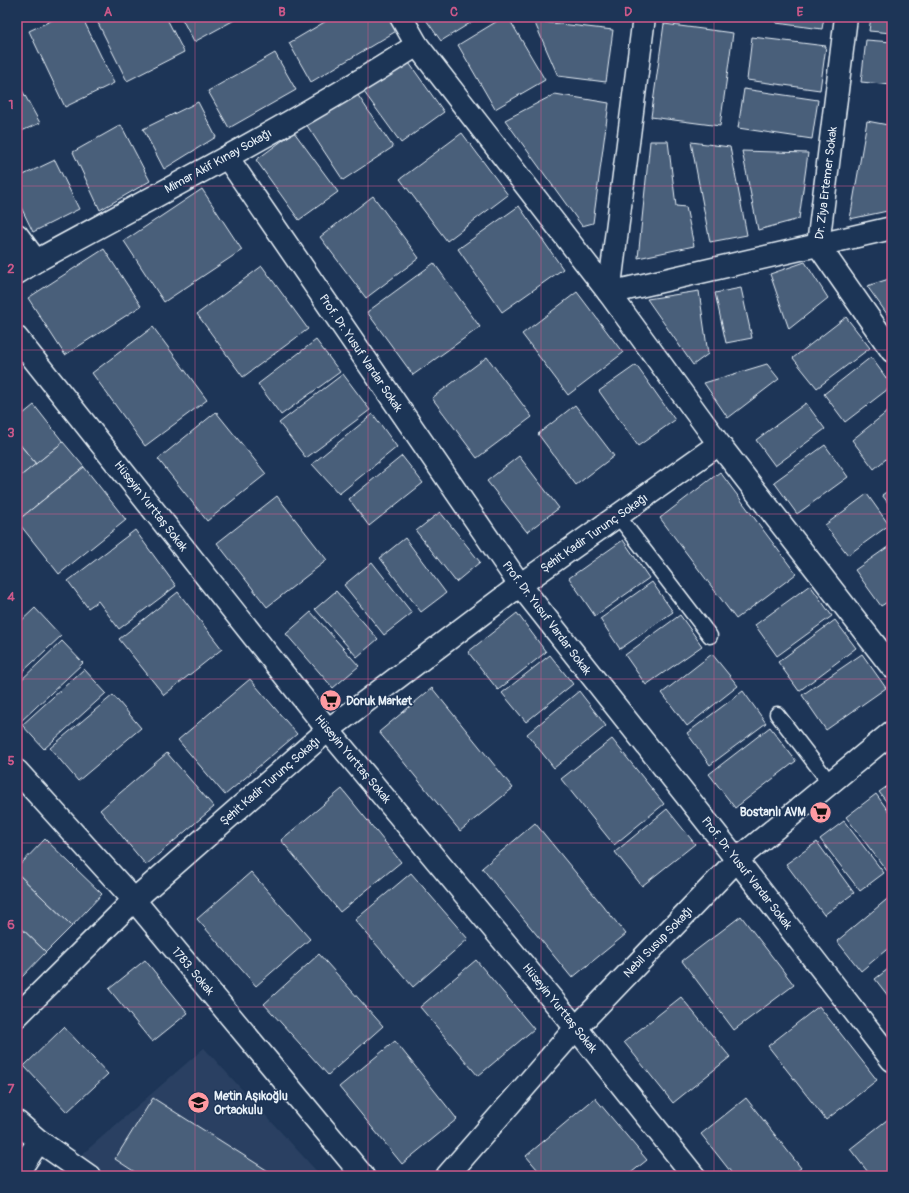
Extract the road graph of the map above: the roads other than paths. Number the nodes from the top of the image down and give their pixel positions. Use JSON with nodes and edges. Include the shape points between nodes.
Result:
{"nodes":[{"id":1,"x":402,"y":17,"type":"edge"},
{"id":2,"x":644,"y":17,"type":"edge"},
{"id":3,"x":846,"y":17,"type":"edge"},
{"id":4,"x":417,"y":45,"type":"junction"},
{"id":5,"x":227,"y":157,"type":"junction"},
{"id":6,"x":892,"y":228,"type":"edge"},
{"id":7,"x":17,"y":235,"type":"edge"},
{"id":8,"x":818,"y":245,"type":"junction"},
{"id":9,"x":36,"y":261,"type":"junction"},
{"id":10,"x":17,"y":272,"type":"edge"},
{"id":11,"x":609,"y":293,"type":"junction"},
{"id":12,"x":17,"y":338,"type":"edge"},
{"id":13,"x":892,"y":351,"type":"edge"},
{"id":14,"x":719,"y":444,"type":"junction"},
{"id":15,"x":618,"y":516,"type":"junction"},
{"id":16,"x":520,"y":585,"type":"junction"},
{"id":17,"x":710,"y":636,"type":"dead end"},
{"id":18,"x":892,"y":668,"type":"edge"},
{"id":19,"x":777,"y":714,"type":"dead end"},
{"id":20,"x":328,"y":730,"type":"junction"},
{"id":21,"x":892,"y":732,"type":"edge"},
{"id":22,"x":17,"y":771,"type":"edge"},
{"id":23,"x":830,"y":783,"type":"junction"},
{"id":24,"x":737,"y":860,"type":"junction"},
{"id":25,"x":134,"y":900,"type":"junction"},
{"id":26,"x":17,"y":1016,"type":"edge"},
{"id":27,"x":576,"y":1028,"type":"junction"},
{"id":28,"x":892,"y":1060,"type":"edge"},
{"id":29,"x":17,"y":1122,"type":"edge"},
{"id":30,"x":39,"y":1141,"type":"junction"},
{"id":31,"x":17,"y":1174,"type":"edge"},
{"id":32,"x":88,"y":1176,"type":"edge"},
{"id":33,"x":363,"y":1176,"type":"edge"},
{"id":34,"x":447,"y":1176,"type":"edge"},
{"id":35,"x":694,"y":1176,"type":"edge"}],
"edges":[{"from":1,"to":4,"type":"street"},
{"from":2,"to":11,"type":"street"},
{"from":3,"to":8,"type":"street","name":"Dr. Ziya Ertemer Sokak"},
{"from":4,"to":5,"type":"street","name":"Mimar Akif Kınay Sokağı"},
{"from":4,"to":11,"type":"street"},
{"from":5,"to":9,"type":"street","name":"Mimar Akif Kınay Sokağı"},
{"from":5,"to":16,"type":"street","name":"Prof. Dr. Yusuf Vardar Sokak"},
{"from":6,"to":8,"type":"street"},
{"from":7,"to":9,"type":"street"},
{"from":8,"to":11,"type":"street"},
{"from":8,"to":13,"type":"street","name":"Dr. Ziya Ertemer Sokak"},
{"from":9,"to":10,"type":"street","name":"Mimar Akif Kınay Sokağı"},
{"from":11,"to":14,"type":"street"},
{"from":12,"to":20,"type":"street","name":"Hüseyin Yurttaş Sokak"},
{"from":14,"to":15,"type":"street","name":"Şehit Kadir Turunç Sokağı"},
{"from":14,"to":18,"type":"street"},
{"from":15,"to":16,"type":"street","name":"Şehit Kadir Turunç Sokağı"},
{"from":15,"to":17,"type":"lane"},
{"from":16,"to":20,"type":"street","name":"Şehit Kadir Turunç Sokağı"},
{"from":16,"to":24,"type":"street","name":"Prof. Dr. Yusuf Vardar Sokak"},
{"from":19,"to":23,"type":"lane"},
{"from":20,"to":25,"type":"street","name":"Şehit Kadir Turunç Sokağı"},
{"from":20,"to":27,"type":"street","name":"Hüseyin Yurttaş Sokak"},
{"from":21,"to":23,"type":"street","name":"Nebil Susup Sokağı"},
{"from":22,"to":25,"type":"street","name":"1783. Sokak"},
{"from":23,"to":24,"type":"street","name":"Nebil Susup Sokağı"},
{"from":24,"to":27,"type":"street","name":"Nebil Susup Sokağı"},
{"from":24,"to":28,"type":"street","name":"Prof. Dr. Yusuf Vardar Sokak"},
{"from":25,"to":26,"type":"street","name":"Şehit Kadir Turunç Sokağı"},
{"from":25,"to":33,"type":"street","name":"1783. Sokak"},
{"from":27,"to":34,"type":"street","name":"Nebil Susup Sokağı"},
{"from":27,"to":35,"type":"street","name":"Hüseyin Yurttaş Sokak"},
{"from":29,"to":30,"type":"street"},
{"from":30,"to":31,"type":"street"},
{"from":30,"to":32,"type":"street"}]}
